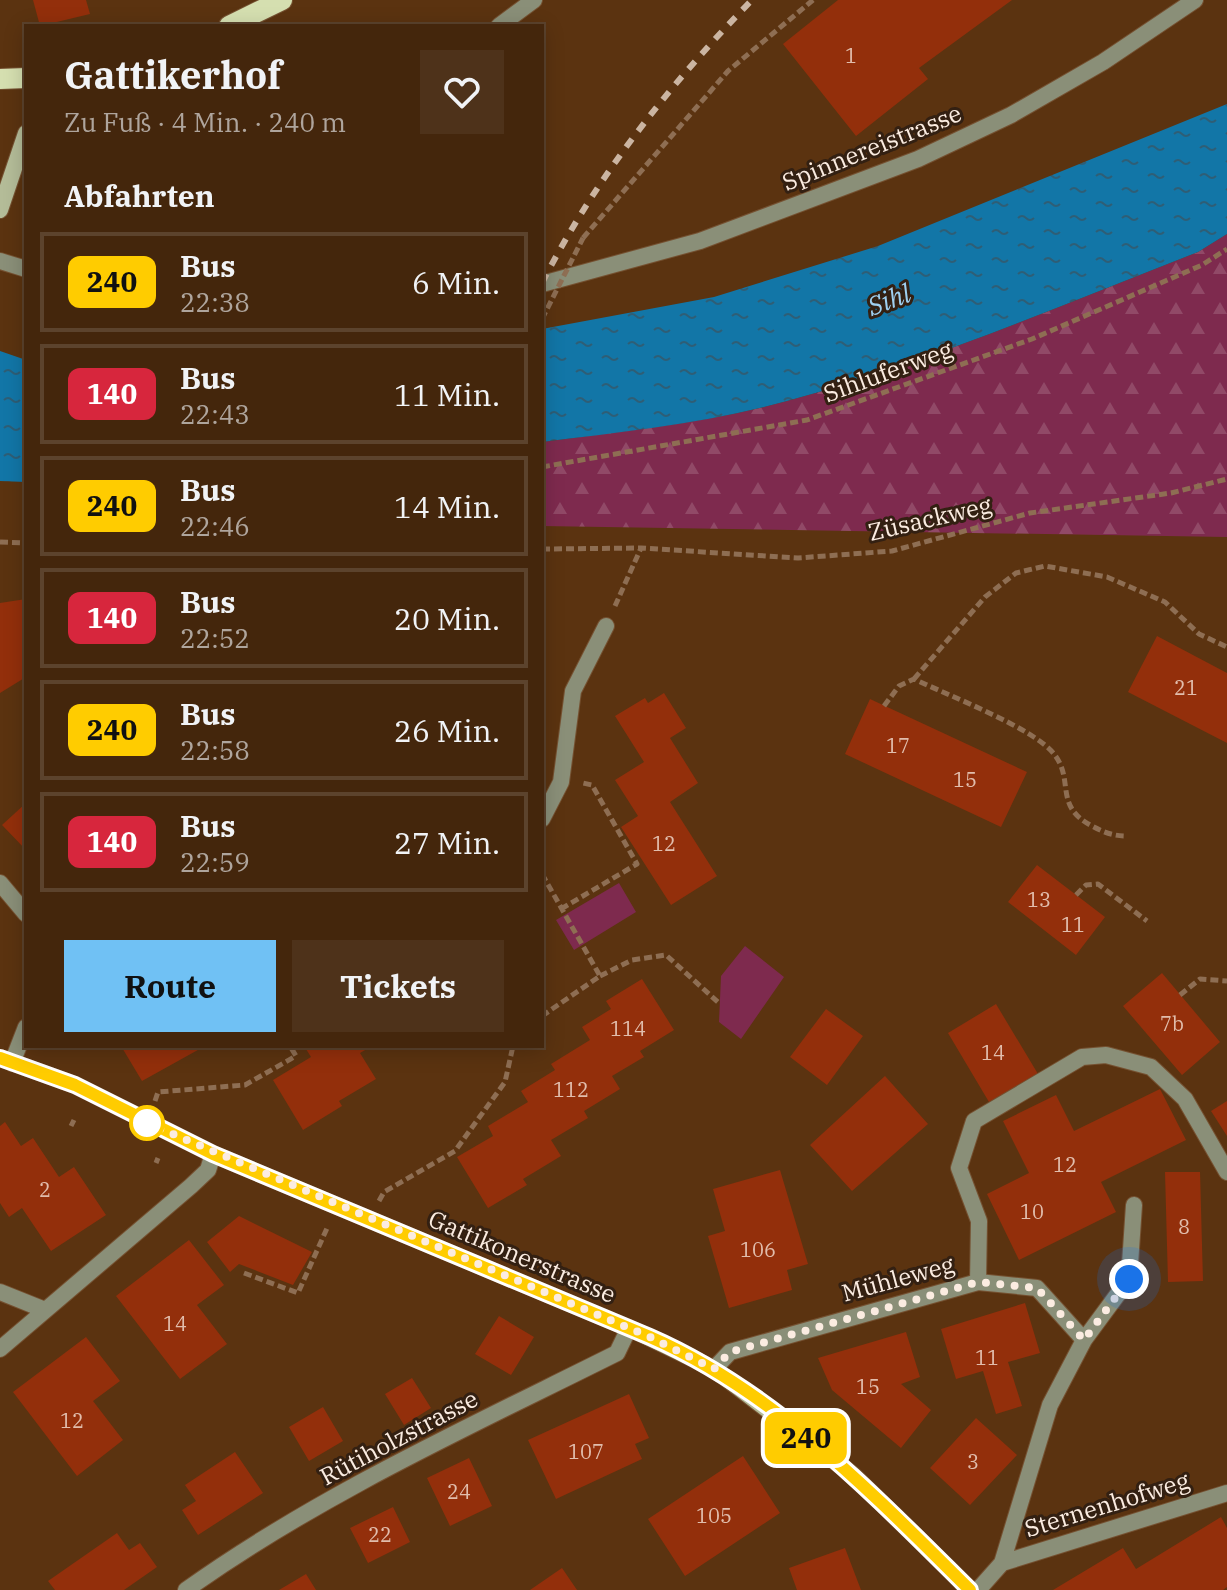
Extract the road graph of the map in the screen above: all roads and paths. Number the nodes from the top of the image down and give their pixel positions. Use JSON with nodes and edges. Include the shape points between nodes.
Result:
{"nodes":[{"id":1,"x":282,"y":0,"type":"edge"},
{"id":2,"x":534,"y":0,"type":"edge"},
{"id":3,"x":813,"y":0,"type":"edge"},
{"id":4,"x":1195,"y":0,"type":"edge"},
{"id":5,"x":233,"y":24,"type":"edge"},
{"id":6,"x":502,"y":24,"type":"edge"},
{"id":7,"x":24,"y":78,"type":"edge"},
{"id":8,"x":0,"y":79,"type":"edge"},
{"id":9,"x":24,"y":139,"type":"edge"},
{"id":10,"x":0,"y":210,"type":"edge"},
{"id":11,"x":1227,"y":249,"type":"edge"},
{"id":12,"x":0,"y":261,"type":"edge"},
{"id":13,"x":24,"y":268,"type":"edge"},
{"id":14,"x":544,"y":283,"type":"edge"},
{"id":15,"x":544,"y":315,"type":"edge"},
{"id":16,"x":544,"y":467,"type":"edge"},
{"id":17,"x":1227,"y":479,"type":"edge"},
{"id":18,"x":0,"y":542,"type":"edge"},
{"id":19,"x":24,"y":543,"type":"edge"},
{"id":20,"x":641,"y":548,"type":"junction"},
{"id":21,"x":544,"y":549,"type":"edge"},
{"id":22,"x":606,"y":626,"type":"joint"},
{"id":23,"x":1227,"y":647,"type":"edge"},
{"id":24,"x":914,"y":679,"type":"junction"},
{"id":25,"x":884,"y":706,"type":"dead end"},
{"id":26,"x":582,"y":782,"type":"dead end"},
{"id":27,"x":544,"y":815,"type":"edge"},
{"id":28,"x":1126,"y":836,"type":"dead end"},
{"id":29,"x":544,"y":878,"type":"edge"},
{"id":30,"x":0,"y":883,"type":"edge"},
{"id":31,"x":1076,"y":895,"type":"dead end"},
{"id":32,"x":561,"y":909,"type":"junction"},
{"id":33,"x":24,"y":912,"type":"edge"},
{"id":34,"x":1147,"y":921,"type":"dead end"},
{"id":35,"x":600,"y":976,"type":"junction"},
{"id":36,"x":1227,"y":981,"type":"edge"},
{"id":37,"x":1180,"y":995,"type":"dead end"},
{"id":38,"x":720,"y":1004,"type":"dead end"},
{"id":39,"x":544,"y":1015,"type":"edge"},
{"id":40,"x":24,"y":1030,"type":"edge"},
{"id":41,"x":291,"y":1048,"type":"edge"},
{"id":42,"x":513,"y":1048,"type":"edge"},
{"id":43,"x":6,"y":1061,"type":"edge"},
{"id":44,"x":155,"y":1101,"type":"dead end"},
{"id":45,"x":213,"y":1154,"type":"junction"},
{"id":46,"x":1227,"y":1172,"type":"edge"},
{"id":47,"x":378,"y":1201,"type":"dead end"},
{"id":48,"x":1134,"y":1205,"type":"dead end"},
{"id":49,"x":328,"y":1226,"type":"dead end"},
{"id":50,"x":244,"y":1273,"type":"dead end"},
{"id":51,"x":978,"y":1282,"type":"junction"},
{"id":52,"x":0,"y":1292,"type":"edge"},
{"id":53,"x":45,"y":1310,"type":"junction"},
{"id":54,"x":629,"y":1328,"type":"junction"},
{"id":55,"x":1084,"y":1340,"type":"junction"},
{"id":56,"x":0,"y":1349,"type":"edge"},
{"id":57,"x":714,"y":1369,"type":"junction"},
{"id":58,"x":1227,"y":1478,"type":"edge"},
{"id":59,"x":1227,"y":1493,"type":"edge"},
{"id":60,"x":1201,"y":1501,"type":"junction"},
{"id":61,"x":1002,"y":1563,"type":"junction"},
{"id":62,"x":186,"y":1590,"type":"edge"},
{"id":63,"x":970,"y":1590,"type":"edge"},
{"id":64,"x":978,"y":1590,"type":"edge"}],
"edges":[{"from":1,"to":5,"type":"main road"},
{"from":2,"to":6,"type":"street"},
{"from":3,"to":15,"type":"path","bridge":true,"via":[[706,94],[583,238]]},
{"from":4,"to":14,"type":"street","name":"Spinnereistrasse","via":[[1011,115],[918,159],[700,241]]},
{"from":7,"to":8,"type":"main road"},
{"from":9,"to":10,"type":"main road"},
{"from":11,"to":16,"type":"path","name":"Sihluferweg","via":[[1202,265],[1032,339],[807,420]]},
{"from":12,"to":13,"type":"street"},
{"from":17,"to":20,"type":"path","name":"Züsackweg","via":[[1171,493],[1030,513],[892,551],[798,558]]},
{"from":18,"to":19,"type":"path"},
{"from":20,"to":21,"type":"path","name":"Züsackweg"},
{"from":20,"to":22,"type":"path"},
{"from":22,"to":27,"type":"street","via":[[573,691],[561,782]]},
{"from":23,"to":24,"type":"path","via":[[1199,634],[1165,602],[1107,577],[1045,566],[1016,573],[985,597]]},
{"from":24,"to":25,"type":"path","via":[[899,686]]},
{"from":24,"to":28,"type":"path","via":[[1037,739],[1055,754],[1075,817],[1114,836]]},
{"from":26,"to":32,"type":"path","via":[[592,785],[637,864]]},
{"from":29,"to":32,"type":"path"},
{"from":30,"to":33,"type":"street"},
{"from":31,"to":34,"type":"path","via":[[1086,885],[1098,884]]},
{"from":32,"to":35,"type":"path"},
{"from":35,"to":38,"type":"path","via":[[632,960],[666,955]]},
{"from":35,"to":39,"type":"path"},
{"from":36,"to":37,"type":"path","via":[[1200,979]]},
{"from":40,"to":43,"type":"street"},
{"from":41,"to":44,"type":"path","via":[[296,1056],[245,1085],[158,1092]]},
{"from":42,"to":47,"type":"path","via":[[505,1082],[455,1151],[384,1192]]},
{"from":43,"to":45,"type":"main road","name":"Gattikonerstrasse","via":[[75,1085]]},
{"from":45,"to":53,"type":"street","via":[[208,1170],[191,1186]]},
{"from":45,"to":54,"type":"main road","name":"Gattikonerstrasse"},
{"from":46,"to":51,"type":"street","via":[[1185,1099],[1151,1067],[1106,1055],[1082,1057],[974,1121],[959,1168],[979,1221]]},
{"from":48,"to":55,"type":"street","via":[[1129,1279]]},
{"from":49,"to":50,"type":"path","via":[[298,1293]]},
{"from":51,"to":55,"type":"street","name":"Mühleweg","via":[[1037,1288]]},
{"from":51,"to":57,"type":"street","name":"Mühleweg","via":[[730,1352]]},
{"from":52,"to":53,"type":"street"},
{"from":53,"to":56,"type":"street"},
{"from":54,"to":57,"type":"main road","name":"Gattikonerstrasse"},
{"from":54,"to":62,"type":"street","name":"Rütiholzstrasse","via":[[617,1353],[406,1458],[233,1556]]},
{"from":55,"to":61,"type":"street","via":[[1050,1405]]},
{"from":57,"to":63,"type":"main road","name":"Gattikonerstrasse","via":[[853,1475]]},
{"from":58,"to":60,"type":"street"},
{"from":59,"to":60,"type":"street","name":"Sternenhofweg"},
{"from":60,"to":61,"type":"street","name":"Sternenhofweg"},
{"from":61,"to":64,"type":"street"}]}
